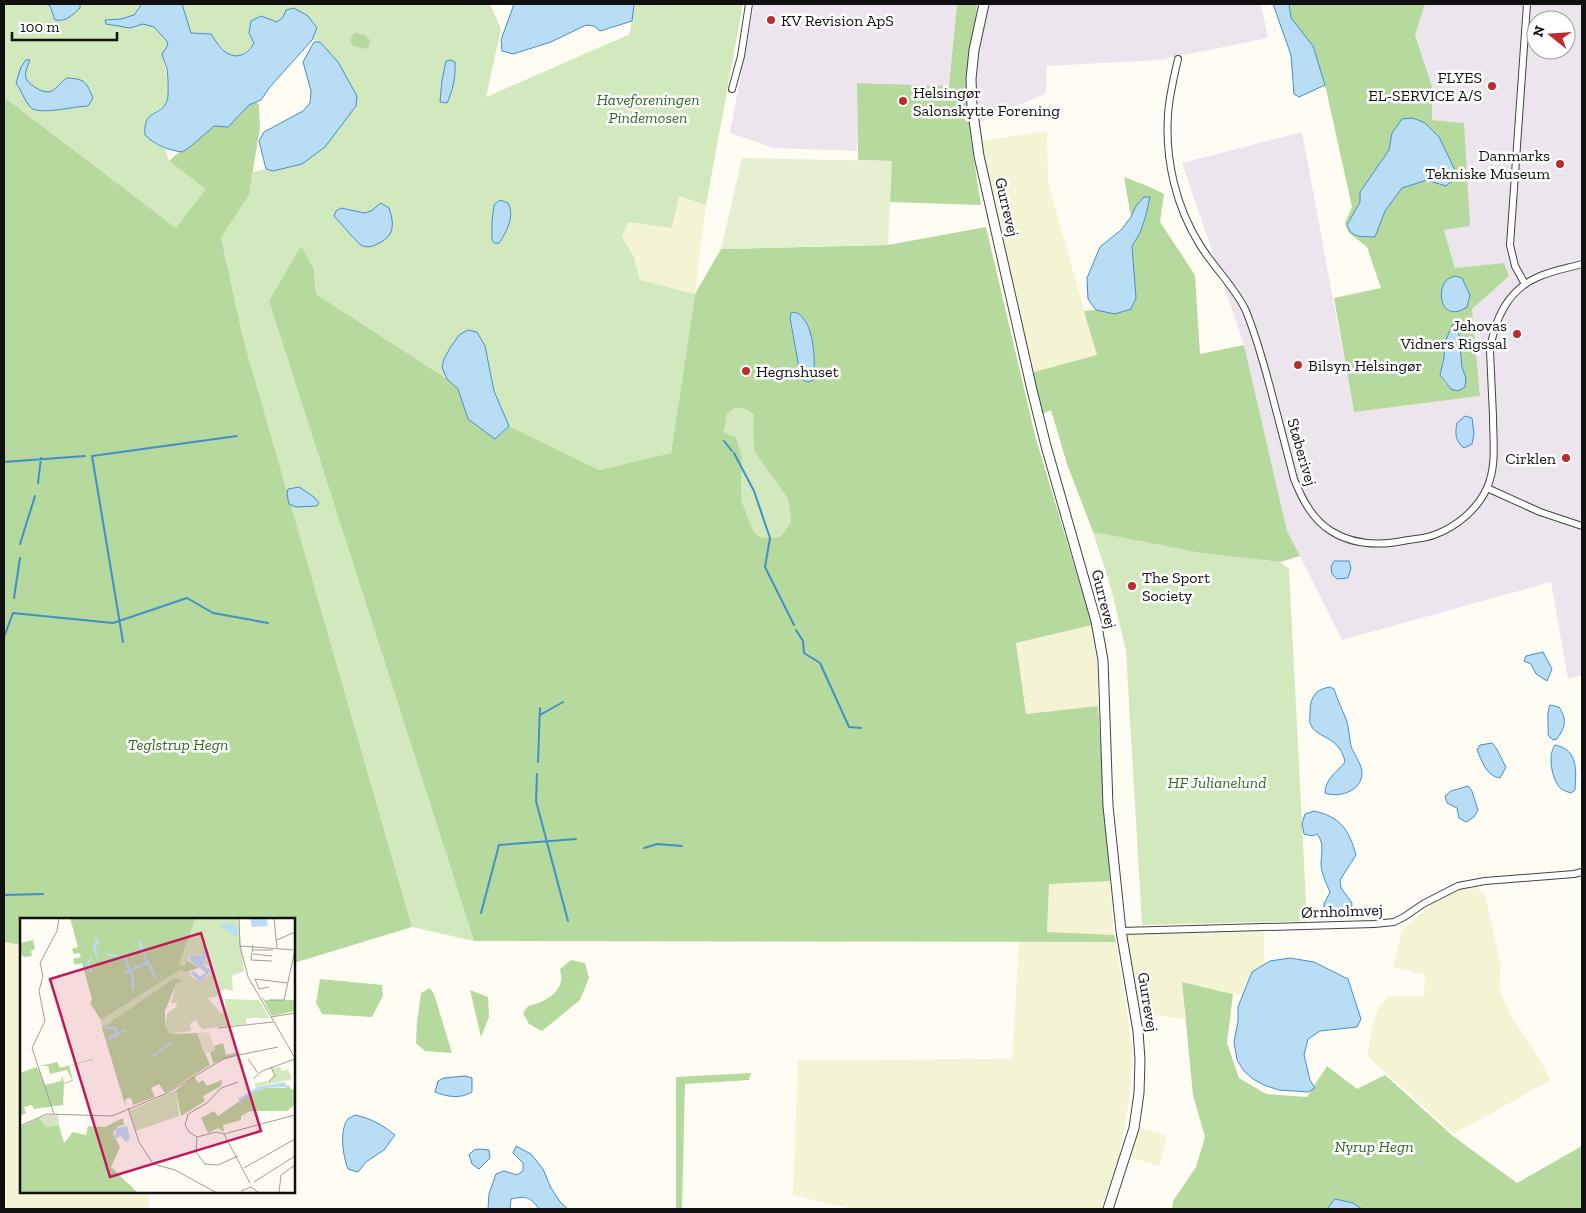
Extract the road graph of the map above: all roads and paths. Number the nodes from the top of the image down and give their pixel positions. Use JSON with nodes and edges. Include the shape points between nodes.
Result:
{"nodes":[{"id":1,"x":750,"y":4,"type":"edge"},
{"id":2,"x":984,"y":4,"type":"edge"},
{"id":3,"x":1527,"y":4,"type":"edge"},
{"id":4,"x":1178,"y":59,"type":"dead end"},
{"id":5,"x":732,"y":89,"type":"dead end"},
{"id":6,"x":1582,"y":264,"type":"edge"},
{"id":7,"x":1525,"y":284,"type":"junction"},
{"id":8,"x":1487,"y":488,"type":"junction"},
{"id":9,"x":1582,"y":526,"type":"edge"},
{"id":10,"x":1582,"y":872,"type":"edge"},
{"id":11,"x":1121,"y":931,"type":"junction"},
{"id":12,"x":1108,"y":1209,"type":"edge"}],
"edges":[{"from":1,"to":5,"type":"street"},
{"from":2,"to":11,"type":"street","name":"Gurrevej","via":[[971,79],[979,156],[1034,399],[1096,621],[1103,660],[1108,806]]},
{"from":3,"to":7,"type":"street","via":[[1510,239],[1515,266]]},
{"from":4,"to":8,"type":"street","name":"Støberivej","via":[[1171,88],[1168,140],[1178,200],[1189,226],[1230,285],[1257,337],[1294,479],[1314,516],[1349,540],[1391,544],[1434,535],[1456,524],[1474,508]]},
{"from":6,"to":7,"type":"street","name":"Støberivej","via":[[1538,276]]},
{"from":7,"to":8,"type":"street","name":"Støberivej","via":[[1504,307],[1492,336],[1494,454]]},
{"from":8,"to":9,"type":"street","via":[[1544,514]]},
{"from":10,"to":11,"type":"street","name":"Ørnholmvej","via":[[1458,886],[1394,922]]},
{"from":11,"to":12,"type":"street","name":"Gurrevej","via":[[1138,1031],[1139,1093],[1134,1128]]}]}
